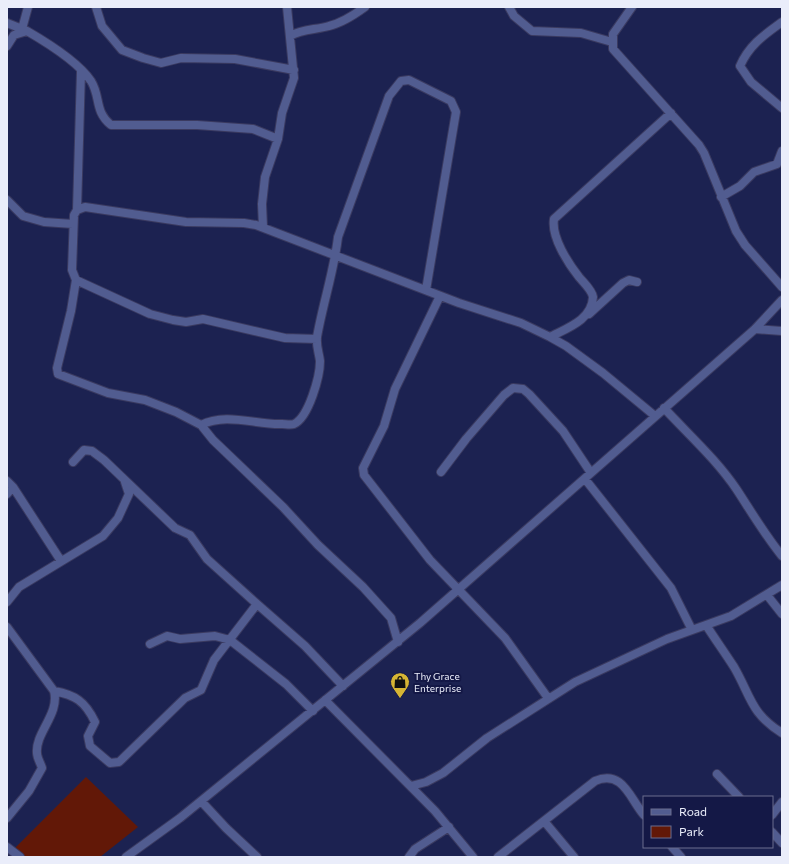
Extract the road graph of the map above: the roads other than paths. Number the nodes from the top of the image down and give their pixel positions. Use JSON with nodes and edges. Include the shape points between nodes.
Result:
{"nodes":[{"id":1,"x":28,"y":7,"type":"edge"},
{"id":2,"x":96,"y":7,"type":"edge"},
{"id":3,"x":287,"y":7,"type":"edge"},
{"id":4,"x":365,"y":7,"type":"edge"},
{"id":5,"x":509,"y":7,"type":"edge"},
{"id":6,"x":632,"y":7,"type":"edge"},
{"id":7,"x":782,"y":22,"type":"edge"},
{"id":8,"x":7,"y":23,"type":"edge"},
{"id":9,"x":25,"y":30,"type":"junction"},
{"id":10,"x":290,"y":36,"type":"junction"},
{"id":11,"x":612,"y":42,"type":"junction"},
{"id":12,"x":7,"y":46,"type":"edge"},
{"id":13,"x":294,"y":70,"type":"junction"},
{"id":14,"x":81,"y":71,"type":"junction"},
{"id":15,"x":782,"y":108,"type":"edge"},
{"id":16,"x":671,"y":113,"type":"junction"},
{"id":17,"x":278,"y":138,"type":"junction"},
{"id":18,"x":782,"y":151,"type":"edge"},
{"id":19,"x":779,"y":162,"type":"edge"},
{"id":20,"x":721,"y":197,"type":"junction"},
{"id":21,"x":7,"y":200,"type":"edge"},
{"id":22,"x":77,"y":210,"type":"junction"},
{"id":23,"x":73,"y":224,"type":"junction"},
{"id":24,"x":263,"y":227,"type":"junction"},
{"id":25,"x":336,"y":257,"type":"junction"},
{"id":26,"x":76,"y":280,"type":"junction"},
{"id":27,"x":637,"y":282,"type":"dead end"},
{"id":28,"x":782,"y":287,"type":"edge"},
{"id":29,"x":426,"y":290,"type":"junction"},
{"id":30,"x":440,"y":296,"type":"junction"},
{"id":31,"x":782,"y":300,"type":"edge"},
{"id":32,"x":585,"y":317,"type":"junction"},
{"id":33,"x":755,"y":329,"type":"junction"},
{"id":34,"x":782,"y":331,"type":"edge"},
{"id":35,"x":550,"y":337,"type":"junction"},
{"id":36,"x":317,"y":339,"type":"junction"},
{"id":37,"x":664,"y":408,"type":"junction"},
{"id":38,"x":655,"y":416,"type":"junction"},
{"id":39,"x":201,"y":424,"type":"junction"},
{"id":40,"x":73,"y":462,"type":"dead end"},
{"id":41,"x":441,"y":472,"type":"dead end"},
{"id":42,"x":588,"y":476,"type":"junction"},
{"id":43,"x":124,"y":479,"type":"junction"},
{"id":44,"x":7,"y":481,"type":"edge"},
{"id":45,"x":13,"y":487,"type":"junction"},
{"id":46,"x":7,"y":494,"type":"edge"},
{"id":47,"x":782,"y":556,"type":"edge"},
{"id":48,"x":61,"y":561,"type":"junction"},
{"id":49,"x":782,"y":585,"type":"edge"},
{"id":50,"x":458,"y":590,"type":"junction"},
{"id":51,"x":767,"y":595,"type":"junction"},
{"id":52,"x":7,"y":602,"type":"edge"},
{"id":53,"x":257,"y":604,"type":"junction"},
{"id":54,"x":782,"y":614,"type":"edge"},
{"id":55,"x":706,"y":625,"type":"junction"},
{"id":56,"x":7,"y":627,"type":"edge"},
{"id":57,"x":692,"y":630,"type":"junction"},
{"id":58,"x":230,"y":640,"type":"junction"},
{"id":59,"x":398,"y":642,"type":"junction"},
{"id":60,"x":150,"y":644,"type":"dead end"},
{"id":61,"x":343,"y":686,"type":"junction"},
{"id":62,"x":54,"y":691,"type":"junction"},
{"id":63,"x":548,"y":698,"type":"junction"},
{"id":64,"x":326,"y":700,"type":"junction"},
{"id":65,"x":312,"y":711,"type":"junction"},
{"id":66,"x":782,"y":733,"type":"edge"},
{"id":67,"x":717,"y":774,"type":"dead end"},
{"id":68,"x":411,"y":786,"type":"junction"},
{"id":69,"x":738,"y":796,"type":"edge"},
{"id":70,"x":201,"y":801,"type":"junction"},
{"id":71,"x":782,"y":802,"type":"edge"},
{"id":72,"x":643,"y":814,"type":"edge"},
{"id":73,"x":773,"y":814,"type":"edge"},
{"id":74,"x":7,"y":818,"type":"edge"},
{"id":75,"x":544,"y":821,"type":"junction"},
{"id":76,"x":449,"y":827,"type":"junction"},
{"id":77,"x":773,"y":833,"type":"edge"},
{"id":78,"x":782,"y":843,"type":"edge"},
{"id":79,"x":7,"y":847,"type":"edge"},
{"id":80,"x":673,"y":848,"type":"edge"},
{"id":81,"x":20,"y":857,"type":"edge"},
{"id":82,"x":126,"y":857,"type":"edge"},
{"id":83,"x":257,"y":857,"type":"edge"},
{"id":84,"x":409,"y":857,"type":"edge"},
{"id":85,"x":473,"y":857,"type":"edge"},
{"id":86,"x":498,"y":857,"type":"edge"},
{"id":87,"x":574,"y":857,"type":"edge"},
{"id":88,"x":681,"y":857,"type":"edge"}],
"edges":[{"from":1,"to":9,"type":"street"},
{"from":2,"to":13,"type":"street","via":[[102,26],[122,50],[143,58],[161,63],[181,58],[235,59]]},
{"from":3,"to":10,"type":"street"},
{"from":4,"to":10,"type":"street","via":[[330,26],[307,29]]},
{"from":5,"to":11,"type":"street","via":[[514,16],[532,32],[581,33]]},
{"from":6,"to":11,"type":"street","via":[[613,34]]},
{"from":7,"to":15,"type":"street","via":[[748,49],[740,66],[751,82]]},
{"from":8,"to":9,"type":"street"},
{"from":9,"to":12,"type":"street","via":[[14,35]]},
{"from":9,"to":14,"type":"street","via":[[47,42]]},
{"from":10,"to":13,"type":"street"},
{"from":11,"to":16,"type":"street","via":[[613,49]]},
{"from":13,"to":17,"type":"street","via":[[293,85],[282,113]]},
{"from":14,"to":17,"type":"street","via":[[91,82],[102,118],[111,125],[253,128]]},
{"from":14,"to":22,"type":"street"},
{"from":16,"to":20,"type":"street","via":[[704,153]]},
{"from":16,"to":32,"type":"street","via":[[554,219],[554,235],[576,273],[593,294],[593,302]]},
{"from":17,"to":24,"type":"street","via":[[265,177]]},
{"from":18,"to":19,"type":"street"},
{"from":19,"to":20,"type":"street","via":[[754,172],[740,186]]},
{"from":20,"to":28,"type":"street","via":[[745,245]]},
{"from":21,"to":23,"type":"street","via":[[23,216],[44,222]]},
{"from":22,"to":23,"type":"street"},
{"from":22,"to":24,"type":"street","via":[[85,207],[172,221],[244,222]]},
{"from":23,"to":26,"type":"street","via":[[72,270]]},
{"from":24,"to":25,"type":"street"},
{"from":25,"to":29,"type":"street"},
{"from":25,"to":29,"type":"street","via":[[338,236],[390,96],[401,80],[409,80],[451,101],[456,112]]},
{"from":25,"to":36,"type":"street"},
{"from":26,"to":36,"type":"street","via":[[150,314],[173,320],[186,322],[203,319],[285,338]]},
{"from":26,"to":39,"type":"street","via":[[57,368],[58,374],[108,393],[145,400]]},
{"from":27,"to":32,"type":"street","via":[[629,280],[623,283]]},
{"from":29,"to":30,"type":"street"},
{"from":30,"to":35,"type":"street","via":[[521,323]]},
{"from":30,"to":50,"type":"street","via":[[395,389],[384,426],[363,472],[401,524]]},
{"from":31,"to":33,"type":"street"},
{"from":32,"to":35,"type":"street"},
{"from":33,"to":34,"type":"street"},
{"from":33,"to":37,"type":"street"},
{"from":35,"to":38,"type":"street","via":[[603,373]]},
{"from":36,"to":39,"type":"street","via":[[320,360],[316,380],[308,408],[294,424],[270,425],[230,419],[216,419]]},
{"from":37,"to":38,"type":"street"},
{"from":37,"to":47,"type":"street","via":[[719,467]]},
{"from":38,"to":42,"type":"street"},
{"from":39,"to":59,"type":"street","via":[[213,440],[367,591],[391,618]]},
{"from":40,"to":43,"type":"street","via":[[84,450],[92,451]]},
{"from":41,"to":42,"type":"street","via":[[466,439],[513,388],[523,389],[568,438]]},
{"from":42,"to":50,"type":"street"},
{"from":42,"to":57,"type":"street","via":[[671,588]]},
{"from":43,"to":48,"type":"street","via":[[129,494],[112,527],[103,536]]},
{"from":43,"to":53,"type":"street","via":[[175,528],[190,536],[207,559]]},
{"from":44,"to":45,"type":"street"},
{"from":45,"to":46,"type":"street"},
{"from":45,"to":48,"type":"street"},
{"from":48,"to":52,"type":"street","via":[[19,587]]},
{"from":49,"to":51,"type":"street"},
{"from":50,"to":59,"type":"street"},
{"from":50,"to":63,"type":"street","via":[[505,638]]},
{"from":51,"to":54,"type":"street"},
{"from":51,"to":55,"type":"street","via":[[735,614]]},
{"from":53,"to":58,"type":"street"},
{"from":53,"to":61,"type":"street","via":[[305,646]]},
{"from":55,"to":57,"type":"street"},
{"from":55,"to":66,"type":"street","via":[[734,667],[760,715]]},
{"from":56,"to":62,"type":"street"},
{"from":57,"to":63,"type":"street","via":[[667,638],[600,669]]},
{"from":58,"to":60,"type":"street","via":[[215,636],[180,639],[167,636]]},
{"from":58,"to":62,"type":"street","via":[[210,667],[200,690],[185,698],[114,764],[90,746],[88,736],[95,722],[80,700],[71,694]]},
{"from":58,"to":65,"type":"street","via":[[286,684]]},
{"from":59,"to":61,"type":"street"},
{"from":61,"to":64,"type":"street"},
{"from":62,"to":74,"type":"street","via":[[56,702],[38,744],[37,754],[42,768]]},
{"from":63,"to":68,"type":"street","via":[[482,742],[444,773]]},
{"from":64,"to":65,"type":"street"},
{"from":64,"to":68,"type":"street"},
{"from":65,"to":70,"type":"street"},
{"from":67,"to":69,"type":"street"},
{"from":68,"to":76,"type":"street"},
{"from":70,"to":82,"type":"street"},
{"from":70,"to":83,"type":"street"},
{"from":71,"to":73,"type":"street"},
{"from":72,"to":75,"type":"street","via":[[628,791],[610,777],[595,781]]},
{"from":75,"to":86,"type":"street"},
{"from":75,"to":87,"type":"street"},
{"from":76,"to":84,"type":"street","via":[[415,849]]},
{"from":76,"to":85,"type":"street"},
{"from":77,"to":78,"type":"street"},
{"from":79,"to":81,"type":"street"},
{"from":80,"to":88,"type":"street"}]}
